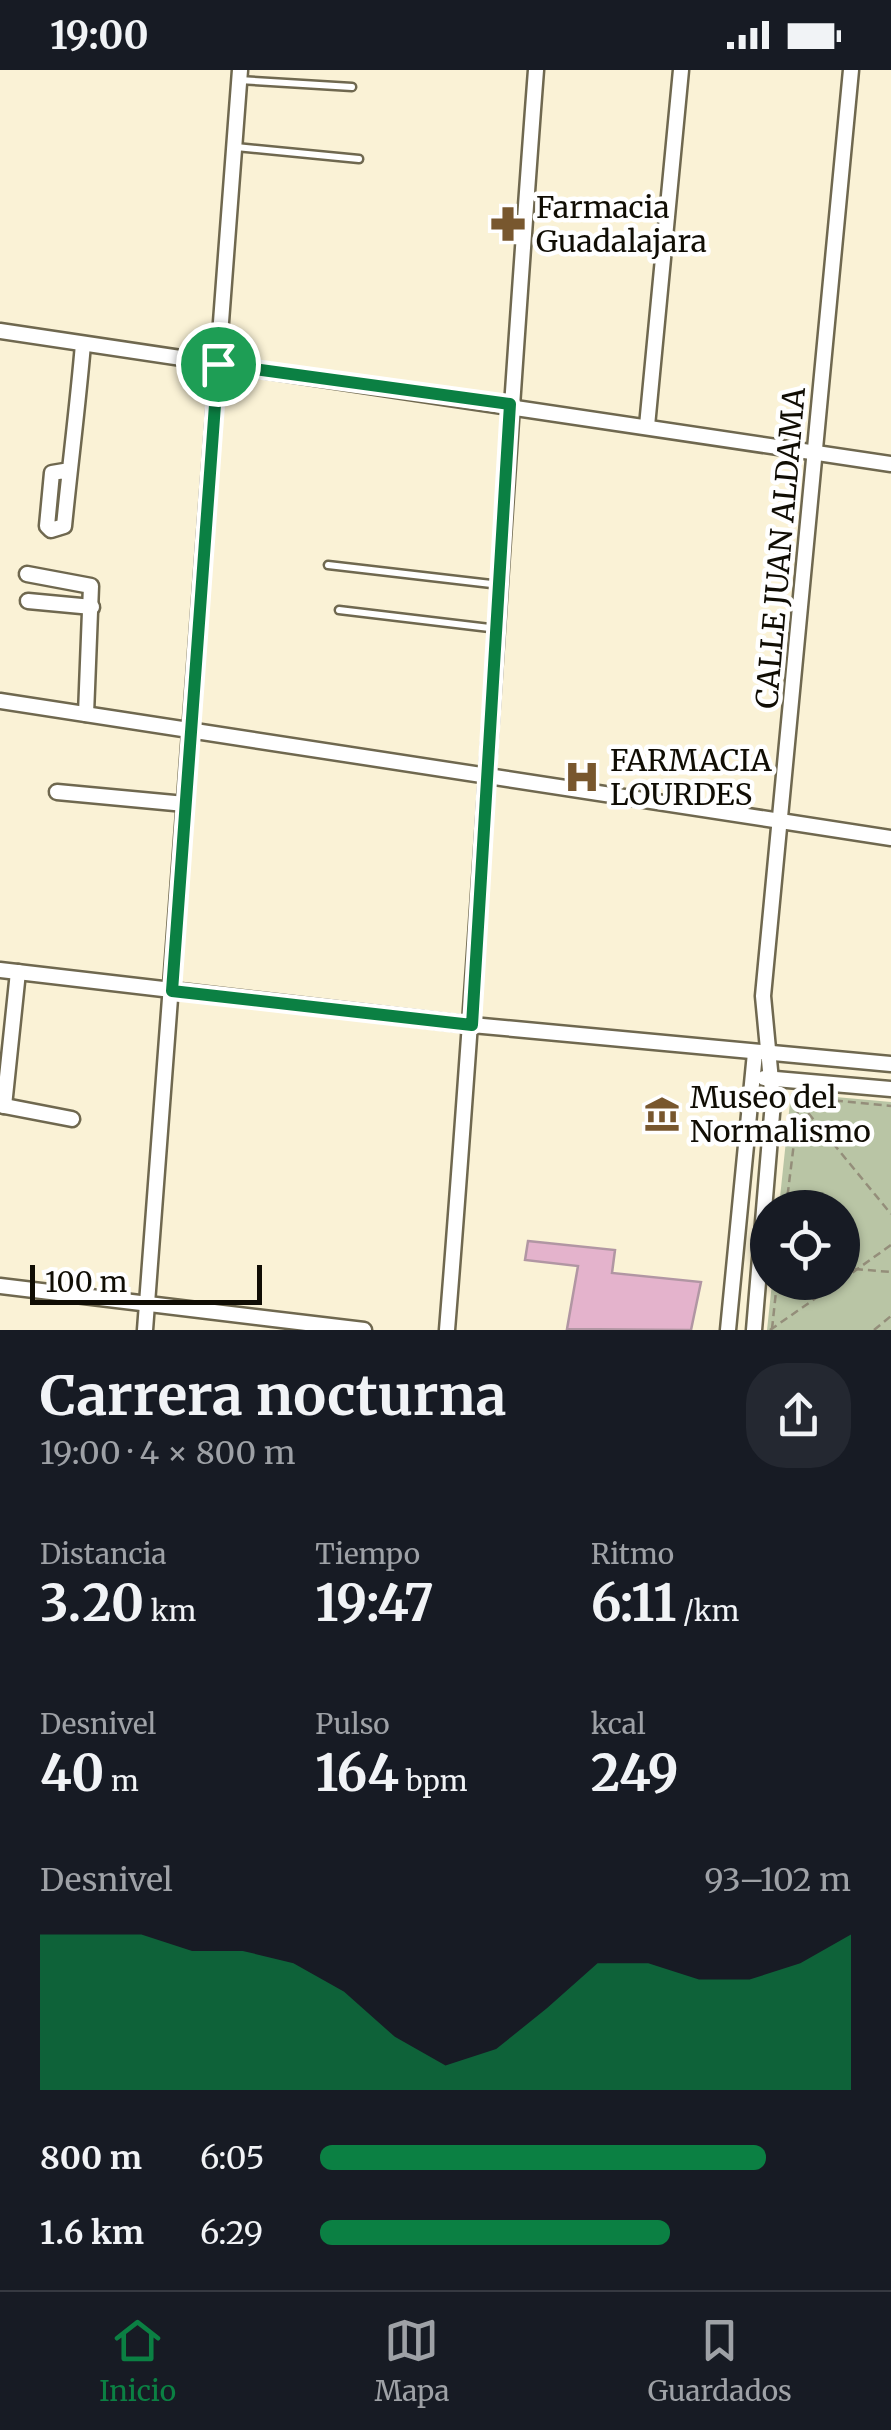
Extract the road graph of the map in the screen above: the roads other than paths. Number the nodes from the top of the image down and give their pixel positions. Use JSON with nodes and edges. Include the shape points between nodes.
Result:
{"nodes":[{"id":1,"x":536,"y":70,"type":"edge"},
{"id":2,"x":681,"y":70,"type":"edge"},
{"id":3,"x":851,"y":70,"type":"edge"},
{"id":4,"x":240,"y":75,"type":"edge"},
{"id":5,"x":352,"y":88,"type":"dead end"},
{"id":6,"x":234,"y":147,"type":"junction"},
{"id":7,"x":359,"y":159,"type":"dead end"},
{"id":8,"x":0,"y":331,"type":"edge"},
{"id":9,"x":83,"y":344,"type":"junction"},
{"id":10,"x":218,"y":364,"type":"junction"},
{"id":11,"x":510,"y":404,"type":"junction"},
{"id":12,"x":647,"y":426,"type":"junction"},
{"id":13,"x":818,"y":453,"type":"junction"},
{"id":14,"x":891,"y":464,"type":"edge"},
{"id":15,"x":70,"y":470,"type":"dead end"},
{"id":16,"x":328,"y":565,"type":"dead end"},
{"id":17,"x":27,"y":574,"type":"dead end"},
{"id":18,"x":502,"y":585,"type":"junction"},
{"id":19,"x":28,"y":602,"type":"dead end"},
{"id":20,"x":92,"y":608,"type":"junction"},
{"id":21,"x":339,"y":610,"type":"dead end"},
{"id":22,"x":499,"y":629,"type":"junction"},
{"id":23,"x":0,"y":701,"type":"edge"},
{"id":24,"x":86,"y":714,"type":"junction"},
{"id":25,"x":191,"y":730,"type":"junction"},
{"id":26,"x":490,"y":776,"type":"junction"},
{"id":27,"x":57,"y":792,"type":"dead end"},
{"id":28,"x":185,"y":804,"type":"junction"},
{"id":29,"x":782,"y":822,"type":"junction"},
{"id":30,"x":891,"y":838,"type":"edge"},
{"id":31,"x":0,"y":970,"type":"edge"},
{"id":32,"x":18,"y":972,"type":"junction"},
{"id":33,"x":172,"y":991,"type":"junction"},
{"id":34,"x":472,"y":1025,"type":"junction"},
{"id":35,"x":762,"y":1054,"type":"junction"},
{"id":36,"x":891,"y":1064,"type":"edge"},
{"id":37,"x":754,"y":1077,"type":"junction"},
{"id":38,"x":772,"y":1079,"type":"junction"},
{"id":39,"x":891,"y":1089,"type":"edge"},
{"id":40,"x":2,"y":1106,"type":"edge"},
{"id":41,"x":72,"y":1119,"type":"dead end"},
{"id":42,"x":0,"y":1286,"type":"edge"},
{"id":43,"x":148,"y":1304,"type":"junction"},
{"id":44,"x":145,"y":1330,"type":"edge"},
{"id":45,"x":364,"y":1330,"type":"edge"},
{"id":46,"x":447,"y":1330,"type":"edge"},
{"id":47,"x":728,"y":1330,"type":"edge"},
{"id":48,"x":754,"y":1330,"type":"edge"}],
"edges":[{"from":1,"to":11,"type":"street"},
{"from":2,"to":12,"type":"street"},
{"from":3,"to":13,"type":"street","name":"CALLE JUAN ALDAMA"},
{"from":4,"to":5,"type":"lane"},
{"from":4,"to":6,"type":"street"},
{"from":6,"to":7,"type":"lane"},
{"from":6,"to":10,"type":"street"},
{"from":8,"to":9,"type":"street"},
{"from":9,"to":10,"type":"street"},
{"from":9,"to":15,"type":"street"},
{"from":10,"to":11,"type":"street"},
{"from":10,"to":25,"type":"street"},
{"from":11,"to":12,"type":"street"},
{"from":11,"to":18,"type":"street"},
{"from":12,"to":13,"type":"street"},
{"from":13,"to":14,"type":"street"},
{"from":13,"to":29,"type":"street","name":"CALLE JUAN ALDAMA"},
{"from":16,"to":18,"type":"lane"},
{"from":17,"to":20,"type":"street","via":[[90,584]]},
{"from":18,"to":22,"type":"street"},
{"from":19,"to":20,"type":"street"},
{"from":20,"to":24,"type":"street"},
{"from":21,"to":22,"type":"lane"},
{"from":22,"to":26,"type":"street"},
{"from":23,"to":24,"type":"street"},
{"from":24,"to":25,"type":"street"},
{"from":25,"to":26,"type":"street"},
{"from":25,"to":28,"type":"street"},
{"from":26,"to":29,"type":"street"},
{"from":26,"to":34,"type":"street"},
{"from":27,"to":28,"type":"street"},
{"from":28,"to":33,"type":"street"},
{"from":29,"to":30,"type":"street"},
{"from":29,"to":35,"type":"street","name":"CALLE JUAN ALDAMA"},
{"from":31,"to":32,"type":"street"},
{"from":32,"to":33,"type":"street"},
{"from":32,"to":40,"type":"street"},
{"from":33,"to":34,"type":"street"},
{"from":33,"to":43,"type":"street"},
{"from":34,"to":35,"type":"street"},
{"from":34,"to":46,"type":"street"},
{"from":35,"to":36,"type":"street"},
{"from":35,"to":37,"type":"street","name":"CALLE JUAN ALDAMA"},
{"from":35,"to":38,"type":"street","name":"CALLE JUAN ALDAMA"},
{"from":37,"to":38,"type":"street"},
{"from":37,"to":47,"type":"street","name":"CALLE JUAN ALDAMA"},
{"from":38,"to":39,"type":"street"},
{"from":38,"to":48,"type":"street","name":"CALLE JUAN ALDAMA"},
{"from":40,"to":41,"type":"street"},
{"from":42,"to":43,"type":"street"},
{"from":43,"to":44,"type":"street"},
{"from":43,"to":45,"type":"street"}]}
